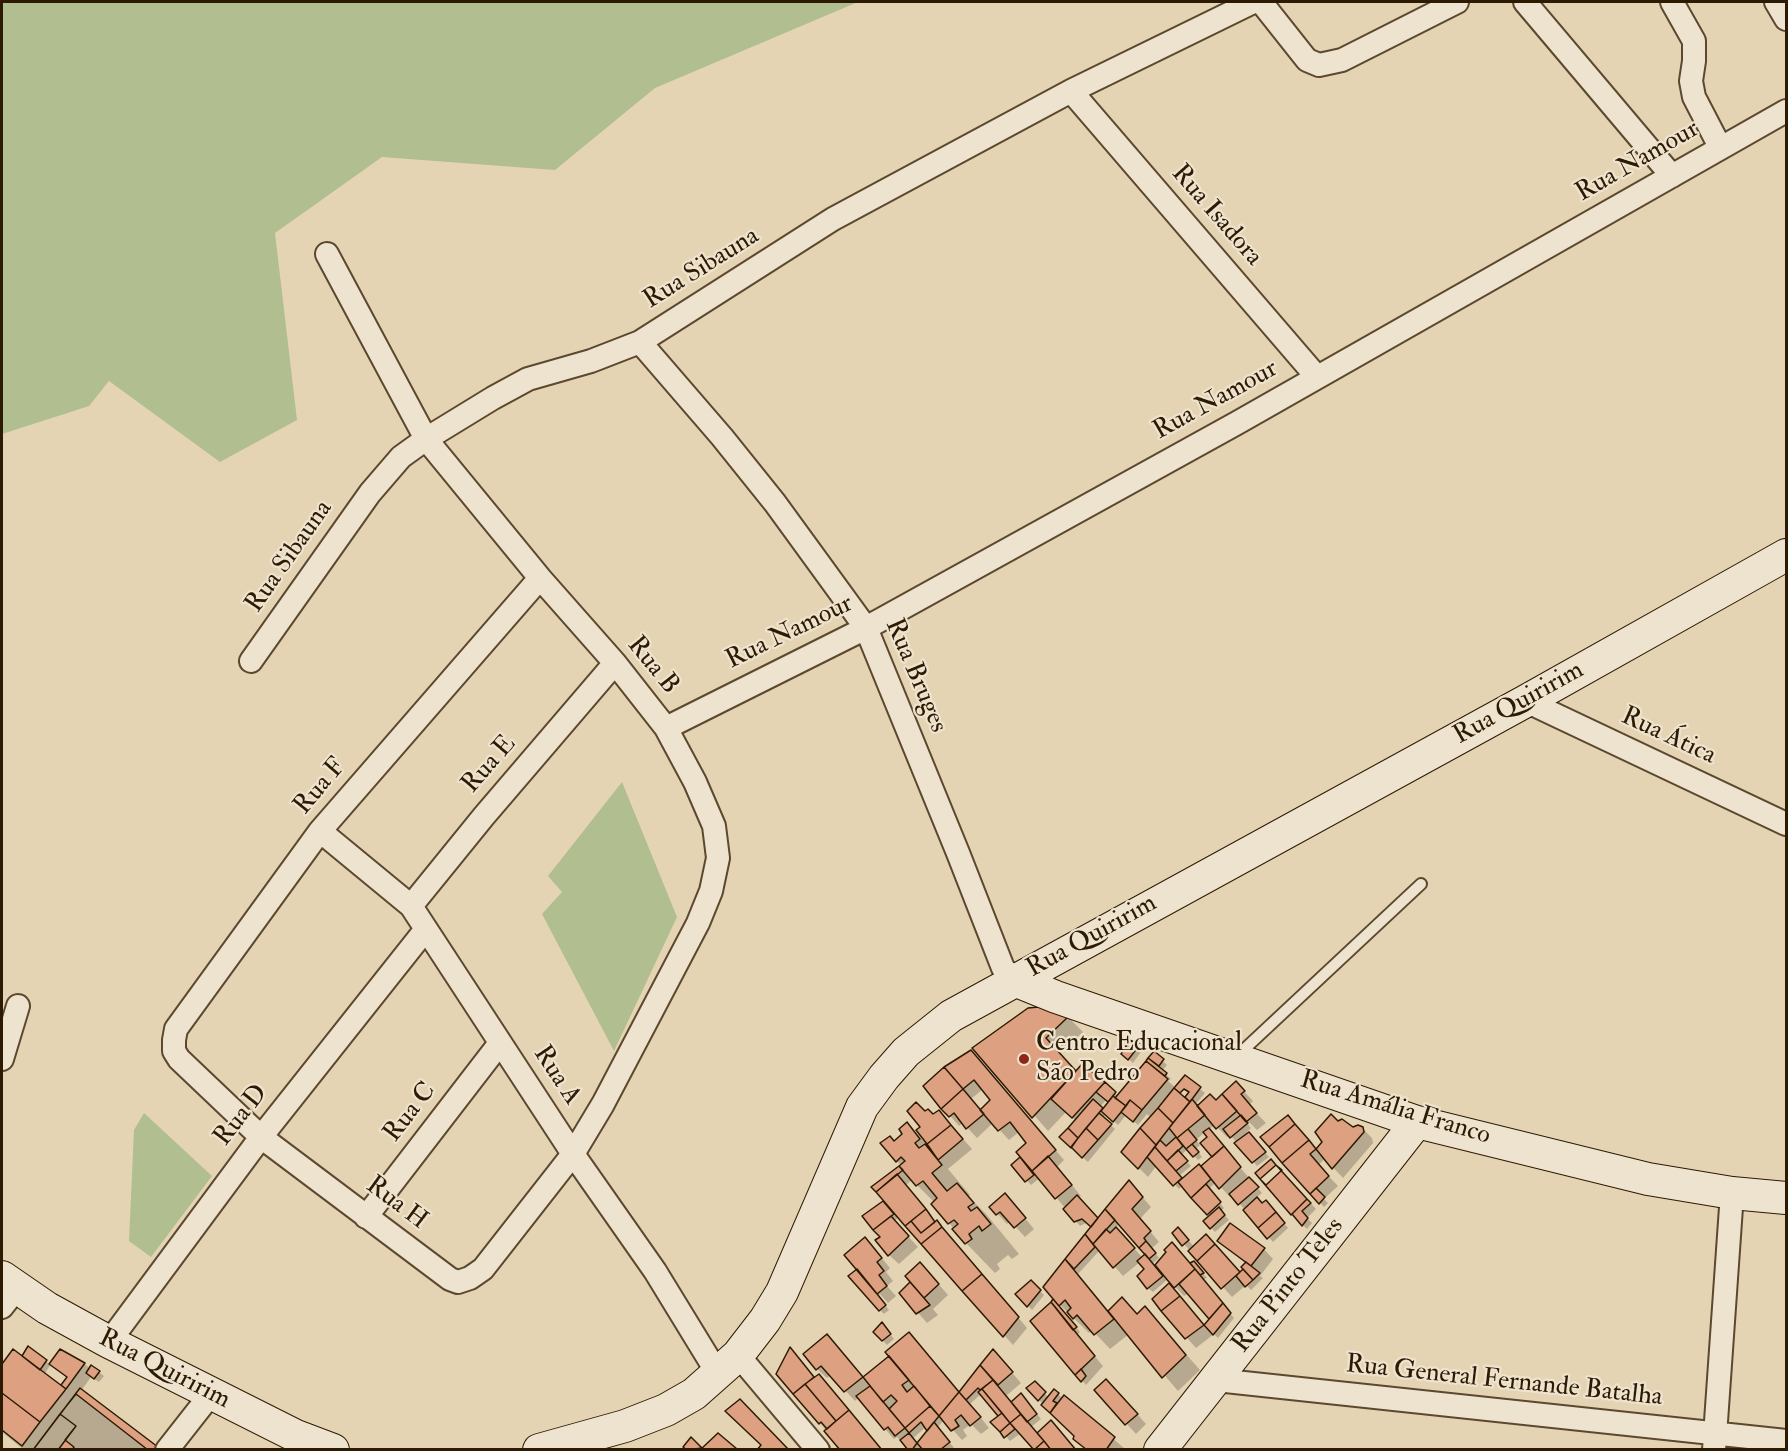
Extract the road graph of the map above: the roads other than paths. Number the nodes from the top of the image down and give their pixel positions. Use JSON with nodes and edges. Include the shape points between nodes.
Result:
{"nodes":[{"id":1,"x":1253,"y":2,"type":"edge"},
{"id":2,"x":1261,"y":2,"type":"edge"},
{"id":3,"x":1457,"y":2,"type":"edge"},
{"id":4,"x":1525,"y":2,"type":"edge"},
{"id":5,"x":1672,"y":2,"type":"edge"},
{"id":6,"x":1776,"y":2,"type":"edge"},
{"id":7,"x":1786,"y":19,"type":"edge"},
{"id":8,"x":1071,"y":91,"type":"junction"},
{"id":9,"x":1786,"y":111,"type":"edge"},
{"id":10,"x":1720,"y":147,"type":"junction"},
{"id":11,"x":1672,"y":176,"type":"junction"},
{"id":12,"x":327,"y":254,"type":"dead end"},
{"id":13,"x":640,"y":342,"type":"junction"},
{"id":14,"x":1317,"y":377,"type":"junction"},
{"id":15,"x":426,"y":439,"type":"junction"},
{"id":16,"x":1786,"y":555,"type":"edge"},
{"id":17,"x":540,"y":578,"type":"junction"},
{"id":18,"x":866,"y":628,"type":"junction"},
{"id":19,"x":251,"y":661,"type":"dead end"},
{"id":20,"x":615,"y":663,"type":"junction"},
{"id":21,"x":1526,"y":701,"type":"junction"},
{"id":22,"x":666,"y":728,"type":"junction"},
{"id":23,"x":1786,"y":824,"type":"edge"},
{"id":24,"x":320,"y":831,"type":"junction"},
{"id":25,"x":1420,"y":884,"type":"dead end"},
{"id":26,"x":411,"y":906,"type":"junction"},
{"id":27,"x":426,"y":930,"type":"junction"},
{"id":28,"x":1014,"y":980,"type":"junction"},
{"id":29,"x":18,"y":1006,"type":"dead end"},
{"id":30,"x":500,"y":1043,"type":"junction"},
{"id":31,"x":174,"y":1051,"type":"joint"},
{"id":32,"x":1234,"y":1058,"type":"junction"},
{"id":33,"x":2,"y":1059,"type":"edge"},
{"id":34,"x":1417,"y":1122,"type":"junction"},
{"id":35,"x":261,"y":1137,"type":"junction"},
{"id":36,"x":573,"y":1154,"type":"junction"},
{"id":37,"x":1732,"y":1193,"type":"junction"},
{"id":38,"x":1786,"y":1198,"type":"edge"},
{"id":39,"x":366,"y":1217,"type":"junction"},
{"id":40,"x":7,"y":1291,"type":"edge"},
{"id":41,"x":109,"y":1342,"type":"junction"},
{"id":42,"x":728,"y":1364,"type":"junction"},
{"id":43,"x":1216,"y":1380,"type":"junction"},
{"id":44,"x":211,"y":1394,"type":"junction"},
{"id":45,"x":1714,"y":1441,"type":"edge"},
{"id":46,"x":1786,"y":1441,"type":"edge"},
{"id":47,"x":300,"y":1443,"type":"edge"},
{"id":48,"x":168,"y":1449,"type":"edge"},
{"id":49,"x":333,"y":1449,"type":"edge"},
{"id":50,"x":539,"y":1449,"type":"edge"},
{"id":51,"x":819,"y":1449,"type":"edge"},
{"id":52,"x":1160,"y":1449,"type":"edge"}],
"edges":[{"from":1,"to":8,"type":"street","name":"Rua Sibauna"},
{"from":2,"to":3,"type":"street","via":[[1307,60],[1319,65],[1342,60]]},
{"from":4,"to":11,"type":"street"},
{"from":5,"to":10,"type":"street","via":[[1694,40],[1694,97]]},
{"from":6,"to":7,"type":"street"},
{"from":8,"to":13,"type":"street","name":"Rua Sibauna","via":[[833,219]]},
{"from":8,"to":14,"type":"street","name":"Rua Isadora"},
{"from":9,"to":10,"type":"street","name":"Rua Namour"},
{"from":10,"to":11,"type":"street","name":"Rua Namour"},
{"from":11,"to":14,"type":"street","name":"Rua Namour"},
{"from":12,"to":15,"type":"street","name":"Rua B"},
{"from":13,"to":15,"type":"street","name":"Rua Sibauna","via":[[528,379]]},
{"from":13,"to":18,"type":"street","name":"Rua Bruges","via":[[776,503]]},
{"from":14,"to":18,"type":"street","name":"Rua Namour"},
{"from":15,"to":17,"type":"street","name":"Rua B"},
{"from":15,"to":19,"type":"street","name":"Rua Sibauna","via":[[401,457],[370,493]]},
{"from":16,"to":21,"type":"main road","name":"Rua Quiririm"},
{"from":17,"to":20,"type":"street","name":"Rua B"},
{"from":17,"to":24,"type":"street","name":"Rua F"},
{"from":18,"to":22,"type":"street","name":"Rua Namour"},
{"from":18,"to":28,"type":"street","name":"Rua Bruges","via":[[1003,968]]},
{"from":20,"to":22,"type":"street","name":"Rua B"},
{"from":20,"to":26,"type":"street","name":"Rua E"},
{"from":21,"to":23,"type":"street","name":"Rua Ática"},
{"from":21,"to":28,"type":"main road","name":"Rua Quiririm"},
{"from":22,"to":36,"type":"street","name":"Rua B","via":[[714,826],[718,858],[711,891],[693,933]]},
{"from":24,"to":26,"type":"street","name":"Rua A"},
{"from":24,"to":31,"type":"street","name":"Rua F","via":[[176,1029]]},
{"from":25,"to":32,"type":"lane"},
{"from":26,"to":27,"type":"street","name":"Rua A"},
{"from":27,"to":30,"type":"street","name":"Rua A"},
{"from":27,"to":35,"type":"street","name":"Rua D"},
{"from":28,"to":32,"type":"main road","name":"Rua Amália Franco"},
{"from":28,"to":42,"type":"main road","name":"Rua Quiririm","via":[[951,1016],[906,1052],[884,1077],[862,1107],[782,1292],[765,1320]]},
{"from":29,"to":33,"type":"street"},
{"from":30,"to":36,"type":"street","name":"Rua A"},
{"from":30,"to":39,"type":"street","name":"Rua C"},
{"from":31,"to":35,"type":"street","name":"Rua H"},
{"from":32,"to":34,"type":"main road","name":"Rua Amália Franco"},
{"from":34,"to":37,"type":"main road","name":"Rua Amália Franco","via":[[1648,1179]]},
{"from":34,"to":43,"type":"main road","name":"Rua Pinto Teles"},
{"from":35,"to":39,"type":"street","name":"Rua H"},
{"from":35,"to":41,"type":"street","name":"Rua D"},
{"from":36,"to":39,"type":"street","name":"Rua H","via":[[483,1269],[458,1282]]},
{"from":36,"to":42,"type":"street","name":"Rua A","via":[[655,1271]]},
{"from":37,"to":38,"type":"main road","name":"Rua Amália Franco"},
{"from":37,"to":45,"type":"street"},
{"from":40,"to":41,"type":"main road","name":"Rua Quiririm"},
{"from":41,"to":44,"type":"main road","name":"Rua Quiririm"},
{"from":42,"to":50,"type":"main road","name":"Rua Quiririm","via":[[694,1394],[666,1410],[625,1426]]},
{"from":42,"to":51,"type":"street","name":"Rua A"},
{"from":43,"to":45,"type":"street","name":"Rua General Fernande Batalha"},
{"from":43,"to":52,"type":"main road","name":"Rua Pinto Teles"},
{"from":44,"to":47,"type":"main road","name":"Rua Quiririm"},
{"from":44,"to":48,"type":"street"},
{"from":45,"to":46,"type":"street","name":"Rua General Fernande Batalha"},
{"from":47,"to":49,"type":"main road","name":"Rua Quiririm"}]}
